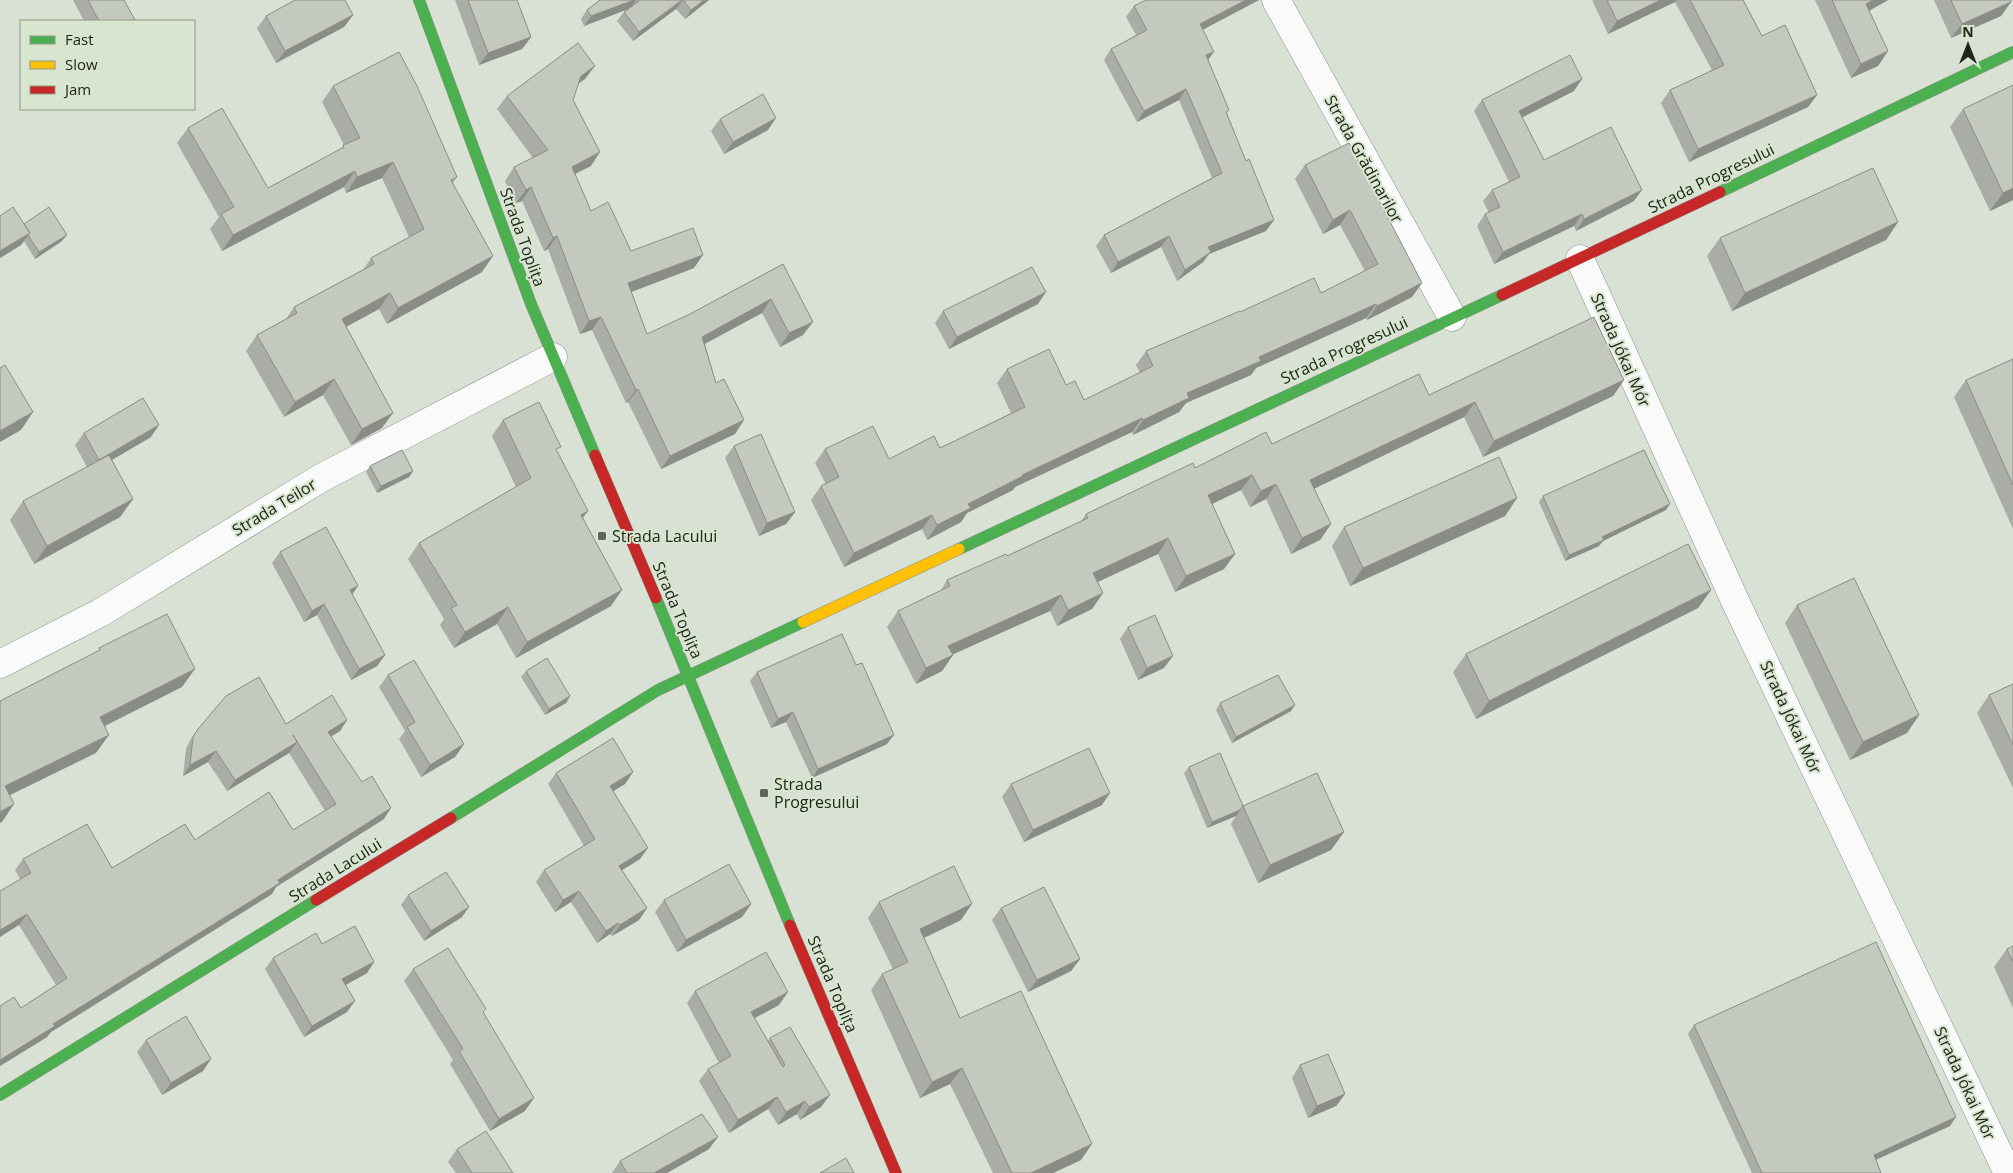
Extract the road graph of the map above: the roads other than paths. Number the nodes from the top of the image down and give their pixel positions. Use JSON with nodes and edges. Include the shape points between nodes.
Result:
{"nodes":[{"id":1,"x":419,"y":0,"type":"edge"},
{"id":2,"x":1276,"y":0,"type":"edge"},
{"id":3,"x":2013,"y":52,"type":"edge"},
{"id":4,"x":1580,"y":259,"type":"junction"},
{"id":5,"x":1452,"y":317,"type":"junction"},
{"id":6,"x":553,"y":357,"type":"junction"},
{"id":7,"x":0,"y":664,"type":"edge"},
{"id":8,"x":688,"y":675,"type":"junction"},
{"id":9,"x":0,"y":1095,"type":"edge"},
{"id":10,"x":896,"y":1173,"type":"edge"},
{"id":11,"x":2008,"y":1173,"type":"edge"}],
"edges":[{"from":1,"to":6,"type":"street","name":"Strada Toplița","via":[[527,295]]},
{"from":2,"to":5,"type":"street","name":"Strada Grădinarilor"},
{"from":3,"to":4,"type":"street","name":"Strada Progresului"},
{"from":4,"to":5,"type":"street","name":"Strada Progresului"},
{"from":4,"to":11,"type":"street","name":"Strada Jókai Mór","via":[[1733,596]]},
{"from":5,"to":8,"type":"street","name":"Strada Progresului"},
{"from":6,"to":7,"type":"street","name":"Strada Teilor","via":[[321,478],[100,613]]},
{"from":6,"to":8,"type":"street","name":"Strada Toplița"},
{"from":8,"to":9,"type":"street","name":"Strada Lacului","via":[[658,690]]},
{"from":8,"to":10,"type":"street","name":"Strada Toplița","via":[[757,848]]}]}
